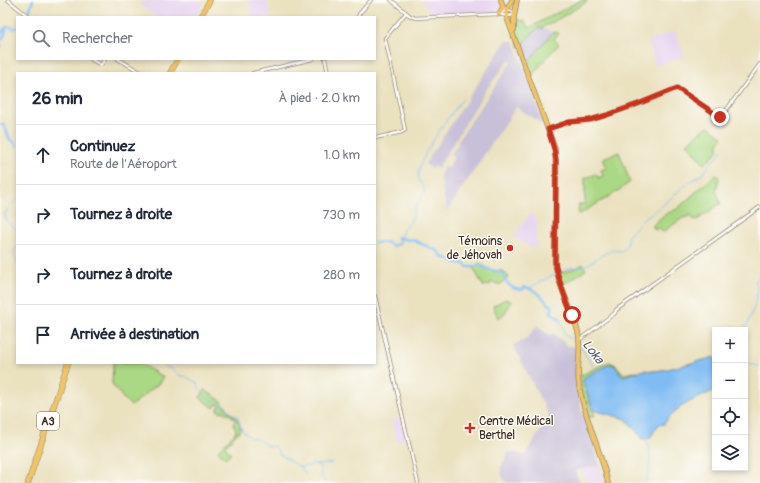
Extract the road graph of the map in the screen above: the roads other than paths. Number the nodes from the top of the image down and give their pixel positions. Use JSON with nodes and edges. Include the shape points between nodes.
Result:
{"nodes":[{"id":1,"x":8,"y":0,"type":"edge"},
{"id":2,"x":212,"y":0,"type":"edge"},
{"id":3,"x":371,"y":0,"type":"edge"},
{"id":4,"x":391,"y":0,"type":"edge"},
{"id":5,"x":501,"y":0,"type":"edge"},
{"id":6,"x":512,"y":0,"type":"edge"},
{"id":7,"x":517,"y":0,"type":"edge"},
{"id":8,"x":505,"y":8,"type":"junction"},
{"id":9,"x":406,"y":13,"type":"junction"},
{"id":10,"x":498,"y":14,"type":"junction"},
{"id":11,"x":514,"y":14,"type":"junction"},
{"id":12,"x":28,"y":16,"type":"edge"},
{"id":13,"x":202,"y":16,"type":"edge"},
{"id":14,"x":358,"y":16,"type":"edge"},
{"id":15,"x":507,"y":16,"type":"junction"},
{"id":16,"x":514,"y":35,"type":"junction"},
{"id":17,"x":92,"y":60,"type":"edge"},
{"id":18,"x":104,"y":60,"type":"edge"},
{"id":19,"x":120,"y":60,"type":"edge"},
{"id":20,"x":176,"y":60,"type":"edge"},
{"id":21,"x":309,"y":60,"type":"edge"},
{"id":22,"x":325,"y":60,"type":"edge"},
{"id":23,"x":760,"y":64,"type":"edge"},
{"id":24,"x":140,"y":72,"type":"edge"},
{"id":25,"x":170,"y":72,"type":"edge"},
{"id":26,"x":257,"y":72,"type":"edge"},
{"id":27,"x":328,"y":72,"type":"edge"},
{"id":28,"x":548,"y":129,"type":"junction"},
{"id":29,"x":376,"y":138,"type":"edge"},
{"id":30,"x":760,"y":207,"type":"edge"},
{"id":31,"x":376,"y":300,"type":"edge"},
{"id":32,"x":579,"y":340,"type":"junction"},
{"id":33,"x":66,"y":364,"type":"edge"},
{"id":34,"x":29,"y":482,"type":"edge"},
{"id":35,"x":418,"y":483,"type":"edge"},
{"id":36,"x":608,"y":483,"type":"edge"}],
"edges":[{"from":1,"to":12,"type":"street"},
{"from":2,"to":13,"type":"highway"},
{"from":3,"to":14,"type":"street"},
{"from":4,"to":9,"type":"street"},
{"from":5,"to":8,"type":"main road"},
{"from":6,"to":8,"type":"main road"},
{"from":7,"to":11,"type":"main road"},
{"from":8,"to":10,"type":"main road"},
{"from":8,"to":11,"type":"street"},
{"from":8,"to":15,"type":"main road"},
{"from":9,"to":10,"type":"street","via":[[415,18]]},
{"from":9,"to":29,"type":"street","via":[[385,37],[405,130]]},
{"from":10,"to":15,"type":"street"},
{"from":11,"to":15,"type":"street"},
{"from":11,"to":16,"type":"main road"},
{"from":15,"to":16,"type":"main road"},
{"from":16,"to":28,"type":"main road"},
{"from":17,"to":18,"type":"street","via":[[101,65]]},
{"from":19,"to":24,"type":"street"},
{"from":20,"to":25,"type":"highway"},
{"from":21,"to":26,"type":"street"},
{"from":22,"to":27,"type":"street"},
{"from":23,"to":28,"type":"street","via":[[722,116],[718,116],[677,88],[607,115]]},
{"from":28,"to":32,"type":"main road","via":[[556,156],[556,271]]},
{"from":30,"to":32,"type":"street","via":[[616,310]]},
{"from":31,"to":35,"type":"street"},
{"from":32,"to":36,"type":"main road","via":[[579,386]]},
{"from":33,"to":34,"type":"highway","number":"A3"}]}
